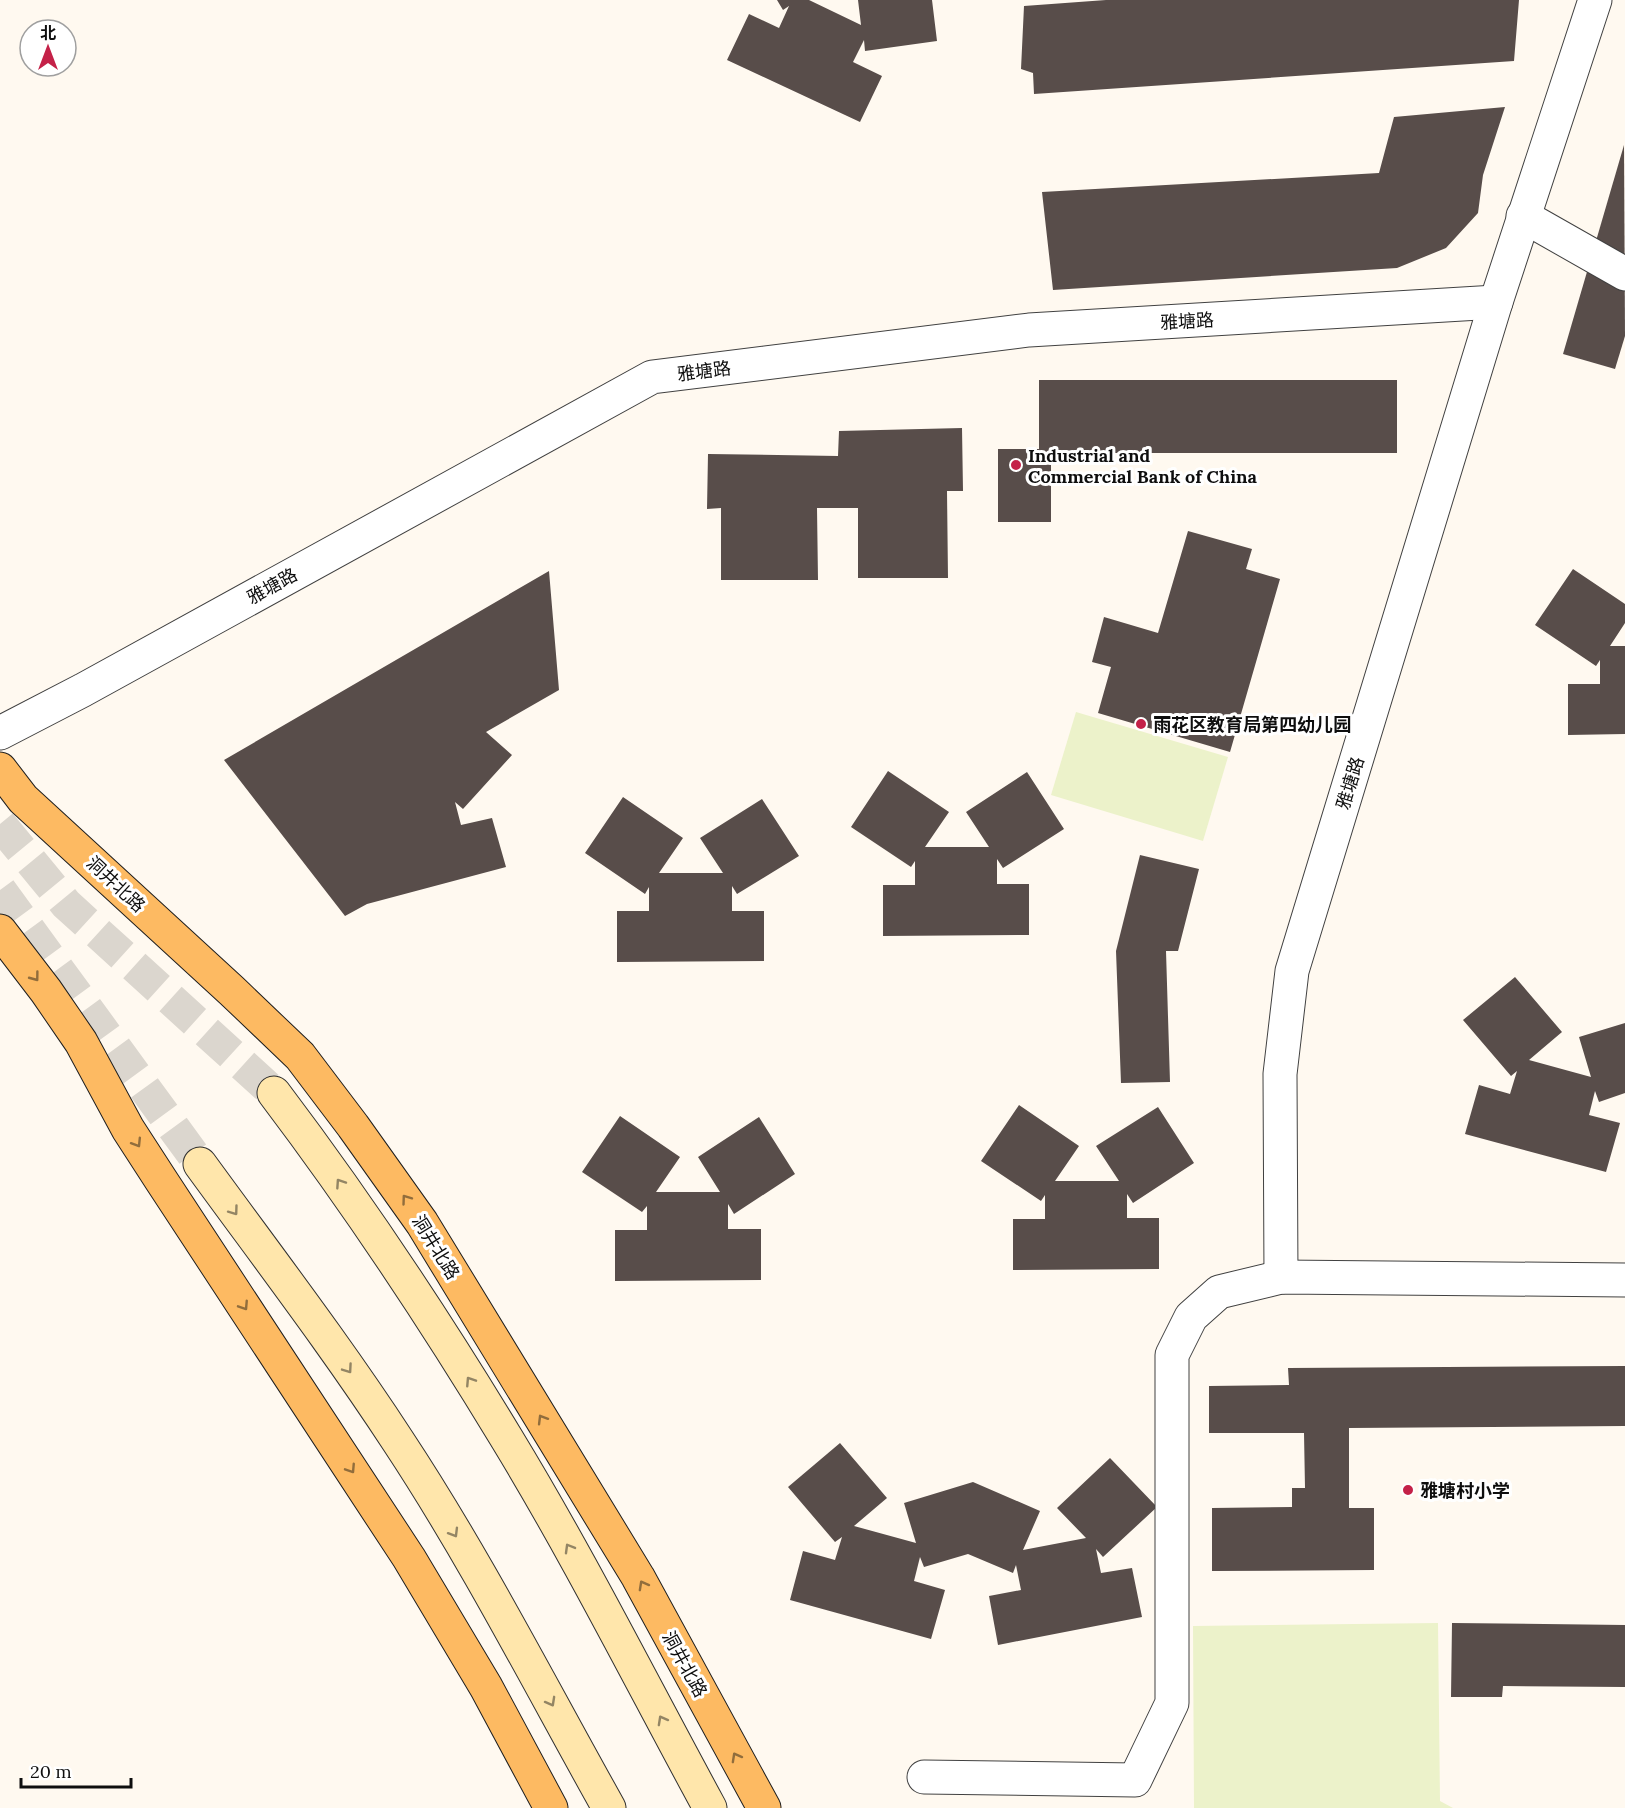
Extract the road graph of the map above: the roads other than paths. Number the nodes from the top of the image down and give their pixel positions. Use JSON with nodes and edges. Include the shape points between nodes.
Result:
{"nodes":[{"id":1,"x":1595,"y":0,"type":"edge"},
{"id":2,"x":1523,"y":216,"type":"junction"},
{"id":3,"x":1625,"y":274,"type":"edge"},
{"id":4,"x":1496,"y":302,"type":"junction"},
{"id":5,"x":0,"y":733,"type":"edge"},
{"id":6,"x":0,"y":769,"type":"edge"},
{"id":7,"x":0,"y":931,"type":"edge"},
{"id":8,"x":274,"y":1093,"type":"tunnel mouth"},
{"id":9,"x":200,"y":1164,"type":"tunnel mouth"},
{"id":10,"x":1281,"y":1276,"type":"junction"},
{"id":11,"x":1625,"y":1280,"type":"edge"},
{"id":12,"x":924,"y":1777,"type":"dead end"},
{"id":13,"x":550,"y":1808,"type":"edge"},
{"id":14,"x":609,"y":1808,"type":"edge"},
{"id":15,"x":710,"y":1808,"type":"edge"},
{"id":16,"x":764,"y":1808,"type":"edge"}],
"edges":[{"from":1,"to":2,"type":"street","name":"雅塘路"},
{"from":2,"to":3,"type":"street"},
{"from":2,"to":4,"type":"street","name":"雅塘路"},
{"from":4,"to":5,"type":"street","name":"雅塘路","via":[[1029,330],[652,377]]},
{"from":4,"to":10,"type":"street","name":"雅塘路","via":[[1292,971],[1280,1074]]},
{"from":16,"to":6,"type":"main road","name":"洞井北路","one_way":true,"via":[[638,1577],[422,1223],[353,1126],[300,1056],[23,800]]},
{"from":7,"to":13,"type":"main road","one_way":true,"via":[[81,1042],[144,1154],[409,1558],[486,1687]]},
{"from":15,"to":8,"type":"main road","one_way":true,"via":[[507,1439],[398,1268]]},
{"from":9,"to":14,"type":"main road","one_way":true,"via":[[399,1442],[499,1608]]},
{"from":10,"to":11,"type":"street"},
{"from":10,"to":12,"type":"street","via":[[1219,1292],[1191,1317],[1172,1355],[1172,1703],[1135,1780]]}]}
